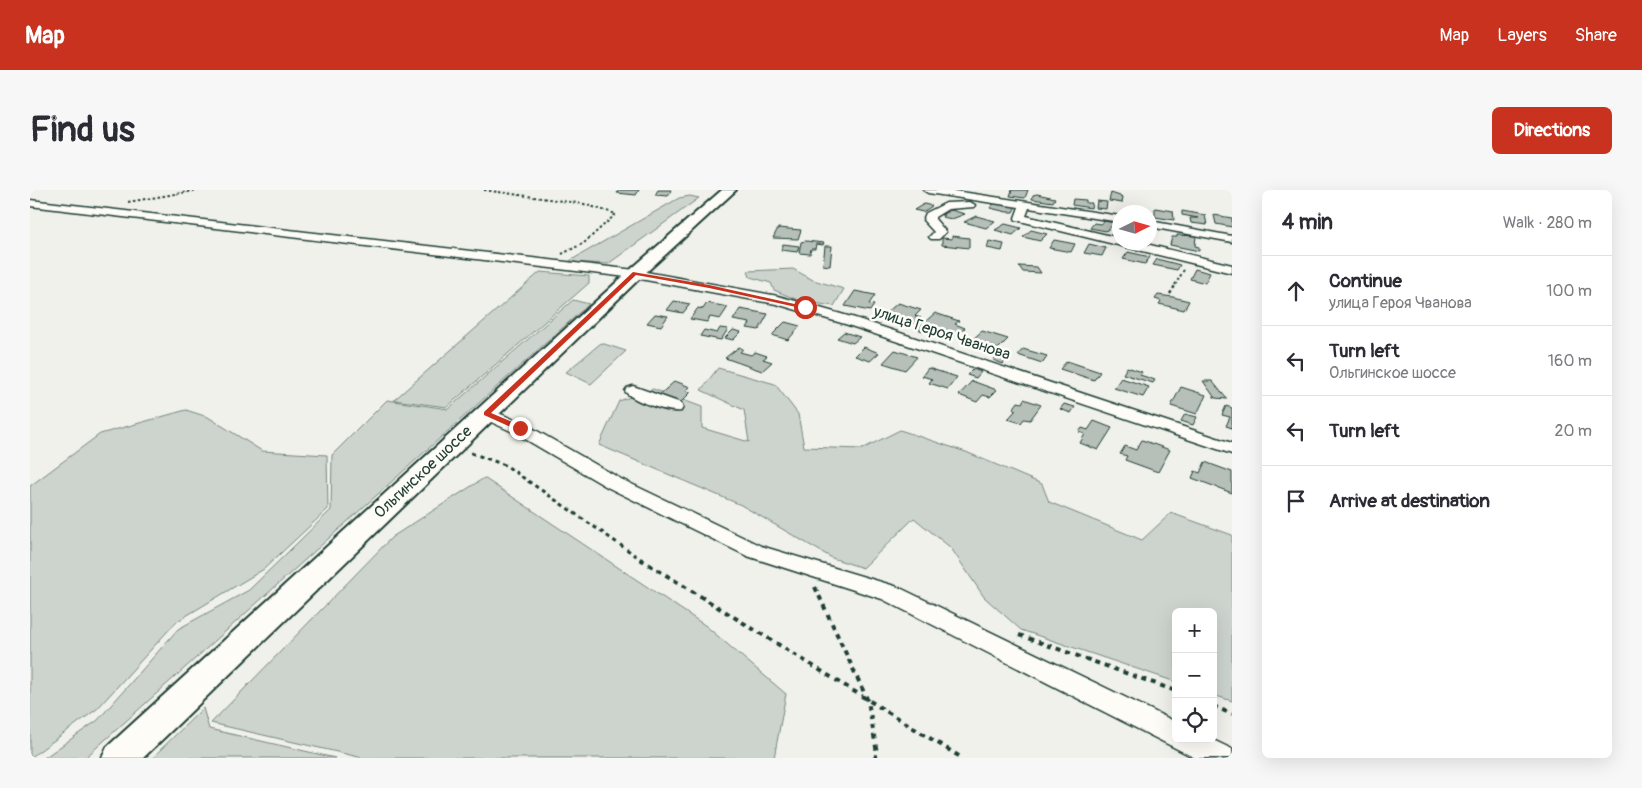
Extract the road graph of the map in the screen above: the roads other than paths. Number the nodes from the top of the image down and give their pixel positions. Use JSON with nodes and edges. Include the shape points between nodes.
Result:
{"nodes":[{"id":1,"x":730,"y":190,"type":"edge"},
{"id":2,"x":928,"y":190,"type":"edge"},
{"id":3,"x":976,"y":201,"type":"junction"},
{"id":4,"x":30,"y":202,"type":"edge"},
{"id":5,"x":1025,"y":204,"type":"junction"},
{"id":6,"x":995,"y":212,"type":"dead end"},
{"id":7,"x":1112,"y":218,"type":"edge"},
{"id":8,"x":1157,"y":225,"type":"edge"},
{"id":9,"x":935,"y":237,"type":"dead end"},
{"id":10,"x":1232,"y":239,"type":"edge"},
{"id":11,"x":1112,"y":240,"type":"edge"},
{"id":12,"x":1153,"y":250,"type":"edge"},
{"id":13,"x":1232,"y":269,"type":"edge"},
{"id":14,"x":635,"y":274,"type":"junction"},
{"id":15,"x":633,"y":391,"type":"dead end"},
{"id":16,"x":674,"y":407,"type":"dead end"},
{"id":17,"x":486,"y":413,"type":"junction"},
{"id":18,"x":1232,"y":449,"type":"edge"},
{"id":19,"x":1172,"y":733,"type":"edge"},
{"id":20,"x":1192,"y":743,"type":"edge"},
{"id":21,"x":119,"y":758,"type":"edge"},
{"id":22,"x":1222,"y":758,"type":"edge"}],
"edges":[{"from":1,"to":14,"type":"main road","name":"Ольгинское шоссе"},
{"from":2,"to":3,"type":"street"},
{"from":3,"to":5,"type":"street"},
{"from":3,"to":6,"type":"street"},
{"from":3,"to":9,"type":"lane","via":[[950,205],[930,215],[929,220],[940,232]]},
{"from":4,"to":14,"type":"street","name":"улица Героя Чванова"},
{"from":5,"to":7,"type":"street"},
{"from":5,"to":11,"type":"street","via":[[1016,217]]},
{"from":8,"to":10,"type":"street"},
{"from":12,"to":13,"type":"street"},
{"from":14,"to":17,"type":"main road","name":"Ольгинское шоссе"},
{"from":14,"to":18,"type":"street","name":"улица Героя Чванова","via":[[805,307]]},
{"from":15,"to":16,"type":"lane"},
{"from":17,"to":19,"type":"street","via":[[520,428],[614,483],[754,551],[890,593]]},
{"from":17,"to":21,"type":"main road","name":"Ольгинское шоссе"},
{"from":20,"to":22,"type":"lane"}]}
